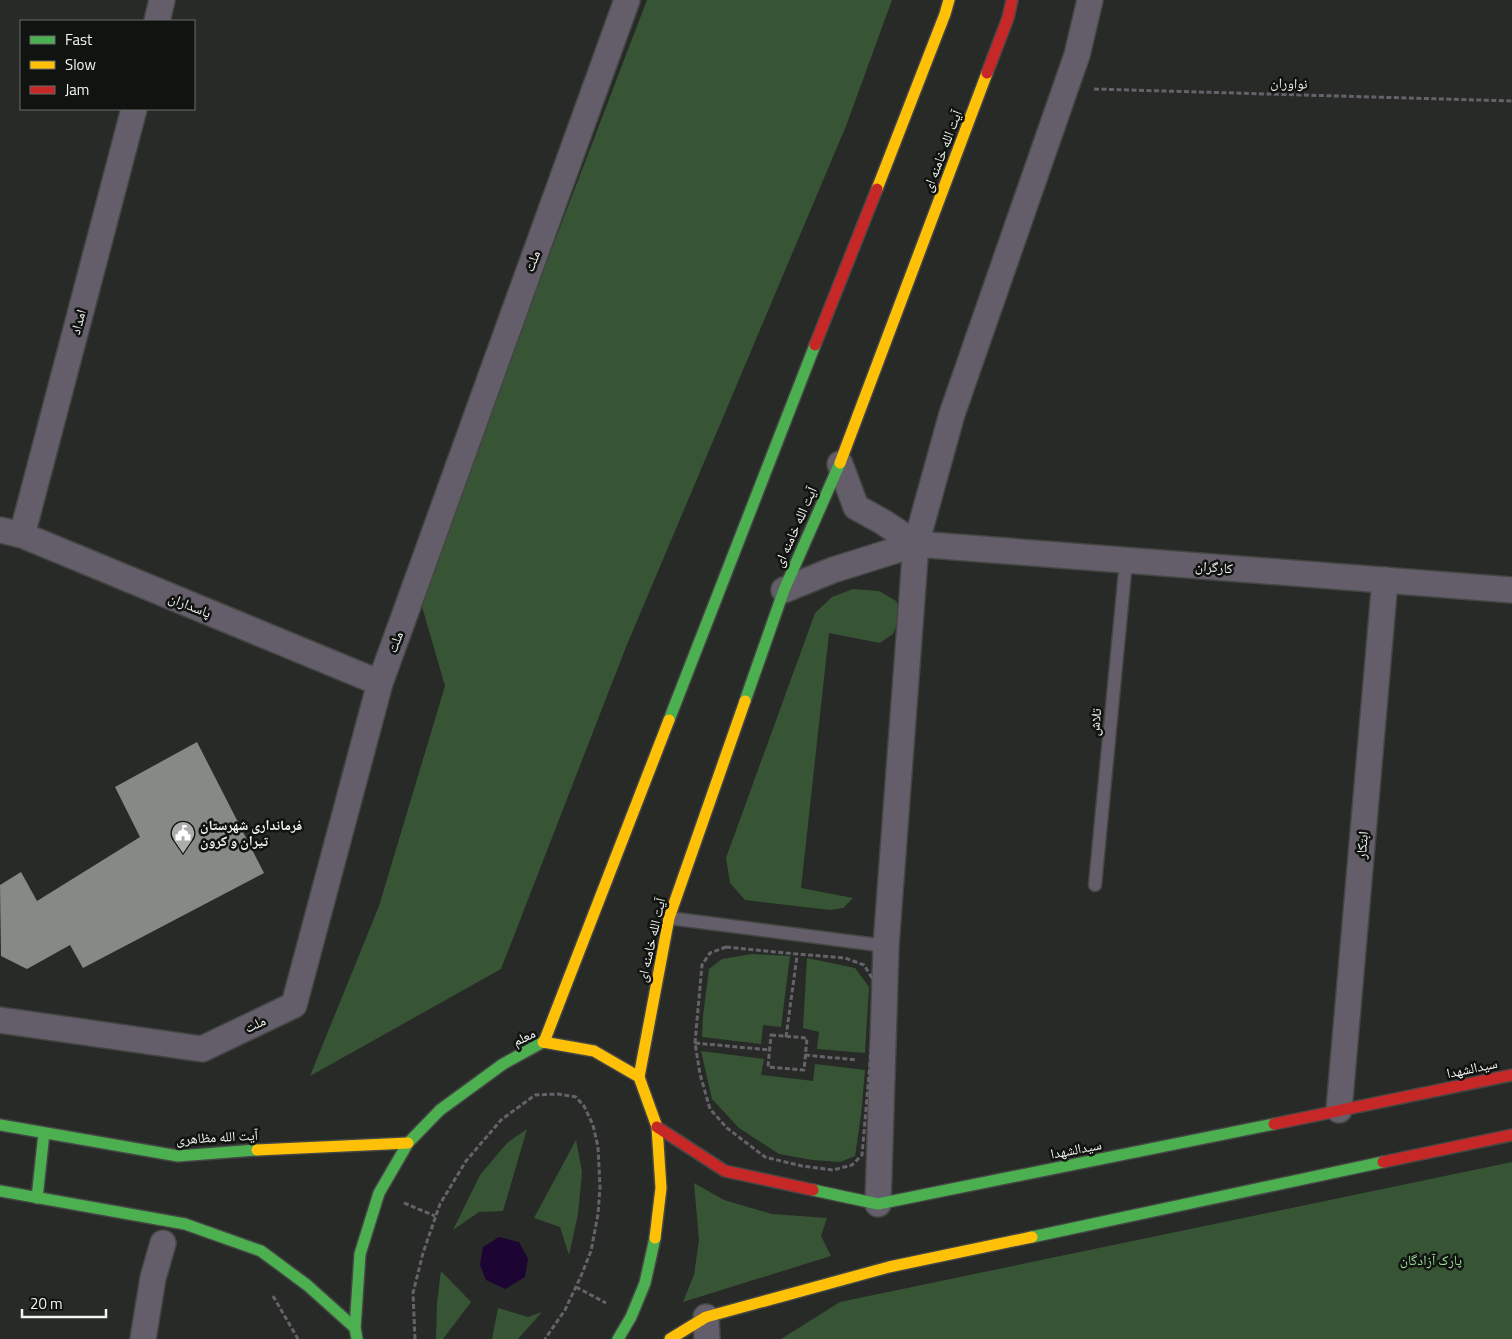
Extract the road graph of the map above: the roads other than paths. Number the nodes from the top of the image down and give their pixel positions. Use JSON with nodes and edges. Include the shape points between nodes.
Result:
{"nodes":[{"id":1,"x":162,"y":0,"type":"edge"},
{"id":2,"x":627,"y":0,"type":"edge"},
{"id":3,"x":949,"y":0,"type":"edge"},
{"id":4,"x":1012,"y":0,"type":"edge"},
{"id":5,"x":1090,"y":0,"type":"edge"},
{"id":6,"x":157,"y":20,"type":"edge"},
{"id":7,"x":134,"y":110,"type":"edge"},
{"id":8,"x":840,"y":464,"type":"junction"},
{"id":9,"x":11,"y":533,"type":"edge"},
{"id":10,"x":916,"y":544,"type":"junction"},
{"id":11,"x":1126,"y":561,"type":"junction"},
{"id":12,"x":1385,"y":580,"type":"junction"},
{"id":13,"x":784,"y":590,"type":"junction"},
{"id":14,"x":1512,"y":590,"type":"edge"},
{"id":15,"x":380,"y":683,"type":"junction"},
{"id":16,"x":1095,"y":885,"type":"dead end"},
{"id":17,"x":669,"y":918,"type":"junction"},
{"id":18,"x":886,"y":946,"type":"junction"},
{"id":19,"x":0,"y":1020,"type":"edge"},
{"id":20,"x":544,"y":1042,"type":"junction"},
{"id":21,"x":1512,"y":1075,"type":"edge"},
{"id":22,"x":639,"y":1077,"type":"junction"},
{"id":23,"x":1340,"y":1110,"type":"junction"},
{"id":24,"x":0,"y":1125,"type":"edge"},
{"id":25,"x":657,"y":1127,"type":"junction"},
{"id":26,"x":44,"y":1133,"type":"junction"},
{"id":27,"x":1512,"y":1135,"type":"edge"},
{"id":28,"x":408,"y":1143,"type":"junction"},
{"id":29,"x":0,"y":1191,"type":"edge"},
{"id":30,"x":37,"y":1198,"type":"junction"},
{"id":31,"x":878,"y":1204,"type":"junction"},
{"id":32,"x":163,"y":1243,"type":"dead end"},
{"id":33,"x":706,"y":1328,"type":"edge"},
{"id":34,"x":356,"y":1333,"type":"edge"},
{"id":35,"x":142,"y":1339,"type":"edge"},
{"id":36,"x":618,"y":1339,"type":"edge"},
{"id":37,"x":670,"y":1339,"type":"edge"}],
"edges":[{"from":1,"to":6,"type":"street"},
{"from":2,"to":15,"type":"street","name":"ملت"},
{"from":3,"to":20,"type":"main road"},
{"from":4,"to":8,"type":"main road","name":"آیت الله خامنه ای","via":[[1008,18]]},
{"from":5,"to":10,"type":"street","via":[[1077,55],[952,414]]},
{"from":7,"to":9,"type":"street","name":"امداد"},
{"from":8,"to":10,"type":"street","via":[[856,507]]},
{"from":8,"to":13,"type":"main road","name":"آیت الله خامنه ای"},
{"from":9,"to":15,"type":"street","name":"پاسداران"},
{"from":10,"to":11,"type":"street","name":"کارگران"},
{"from":10,"to":13,"type":"street","via":[[833,570]]},
{"from":10,"to":18,"type":"street"},
{"from":11,"to":12,"type":"street","name":"کارگران"},
{"from":11,"to":16,"type":"lane","name":"تلاش"},
{"from":12,"to":14,"type":"street","name":"کارگران"},
{"from":12,"to":23,"type":"street","name":"ابتکار"},
{"from":13,"to":17,"type":"main road","name":"آیت الله خامنه ای"},
{"from":15,"to":19,"type":"street","name":"ملت","via":[[294,1005],[202,1049]]},
{"from":17,"to":18,"type":"lane"},
{"from":17,"to":22,"type":"main road","name":"آیت الله خامنه ای"},
{"from":18,"to":31,"type":"street","via":[[877,1062]]},
{"from":20,"to":22,"type":"main road","name":"معلم","via":[[594,1051]]},
{"from":20,"to":28,"type":"main road","name":"معلم","via":[[503,1064],[440,1110]]},
{"from":21,"to":23,"type":"main road","name":"سیدالشهدا"},
{"from":22,"to":25,"type":"main road"},
{"from":23,"to":31,"type":"main road","name":"سیدالشهدا"},
{"from":24,"to":26,"type":"main road","name":"آیت الله مظاهری"},
{"from":25,"to":31,"type":"main road","name":"سیدالشهدا","via":[[725,1172]]},
{"from":25,"to":36,"type":"main road","via":[[661,1188],[655,1236],[645,1283]]},
{"from":26,"to":28,"type":"main road","name":"آیت الله مظاهری","via":[[178,1156]]},
{"from":26,"to":30,"type":"main road"},
{"from":27,"to":33,"type":"main road","via":[[889,1267]]},
{"from":28,"to":34,"type":"main road","name":"معلم","via":[[379,1193],[360,1254]]},
{"from":29,"to":30,"type":"main road"},
{"from":30,"to":34,"type":"main road","via":[[185,1224],[261,1251],[307,1285]]},
{"from":32,"to":35,"type":"street"},
{"from":33,"to":37,"type":"main road"}]}
